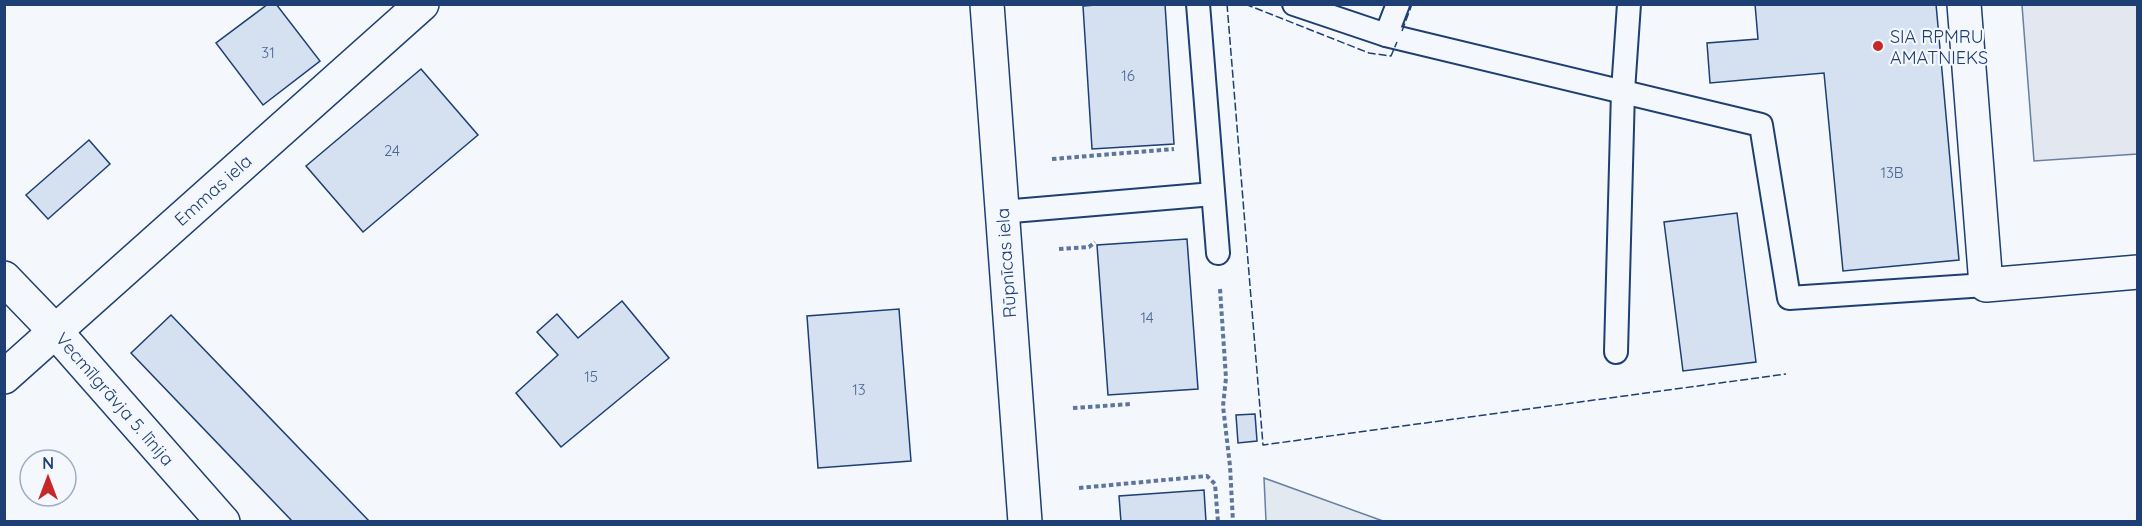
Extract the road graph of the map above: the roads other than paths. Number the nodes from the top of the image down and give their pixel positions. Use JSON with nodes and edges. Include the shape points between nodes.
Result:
{"nodes":[{"id":1,"x":422,"y":4,"type":"edge"},
{"id":2,"x":987,"y":4,"type":"edge"},
{"id":3,"x":1198,"y":4,"type":"edge"},
{"id":4,"x":1294,"y":4,"type":"edge"},
{"id":5,"x":1398,"y":4,"type":"edge"},
{"id":6,"x":1629,"y":4,"type":"edge"},
{"id":7,"x":1964,"y":4,"type":"edge"},
{"id":8,"x":1386,"y":34,"type":"junction"},
{"id":9,"x":1623,"y":92,"type":"junction"},
{"id":10,"x":1213,"y":194,"type":"junction"},
{"id":11,"x":1002,"y":212,"type":"junction"},
{"id":12,"x":1218,"y":253,"type":"road end"},
{"id":13,"x":2138,"y":272,"type":"edge"},
{"id":14,"x":4,"y":278,"type":"edge"},
{"id":15,"x":1986,"y":285,"type":"junction"},
{"id":16,"x":55,"y":331,"type":"junction"},
{"id":17,"x":1616,"y":352,"type":"dead end"},
{"id":18,"x":4,"y":377,"type":"edge"},
{"id":19,"x":223,"y":522,"type":"edge"},
{"id":20,"x":1025,"y":522,"type":"edge"}],
"edges":[{"from":1,"to":16,"type":"street","name":"Emmas iela"},
{"from":2,"to":11,"type":"street","name":"Rūpnīcas iela"},
{"from":3,"to":10,"type":"lane"},
{"from":4,"to":8,"type":"lane"},
{"from":5,"to":8,"type":"lane"},
{"from":6,"to":9,"type":"lane"},
{"from":7,"to":15,"type":"street"},
{"from":8,"to":9,"type":"lane"},
{"from":9,"to":15,"type":"lane","via":[[1761,125],[1789,298]]},
{"from":9,"to":17,"type":"lane"},
{"from":10,"to":11,"type":"lane"},
{"from":10,"to":12,"type":"lane"},
{"from":11,"to":20,"type":"street","name":"Rūpnīcas iela"},
{"from":13,"to":15,"type":"street"},
{"from":14,"to":16,"type":"street","name":"Vecmīlgrāvja 5. līnija"},
{"from":16,"to":18,"type":"street","name":"Emmas iela"},
{"from":16,"to":19,"type":"street","name":"Vecmīlgrāvja 5. līnija"}]}
